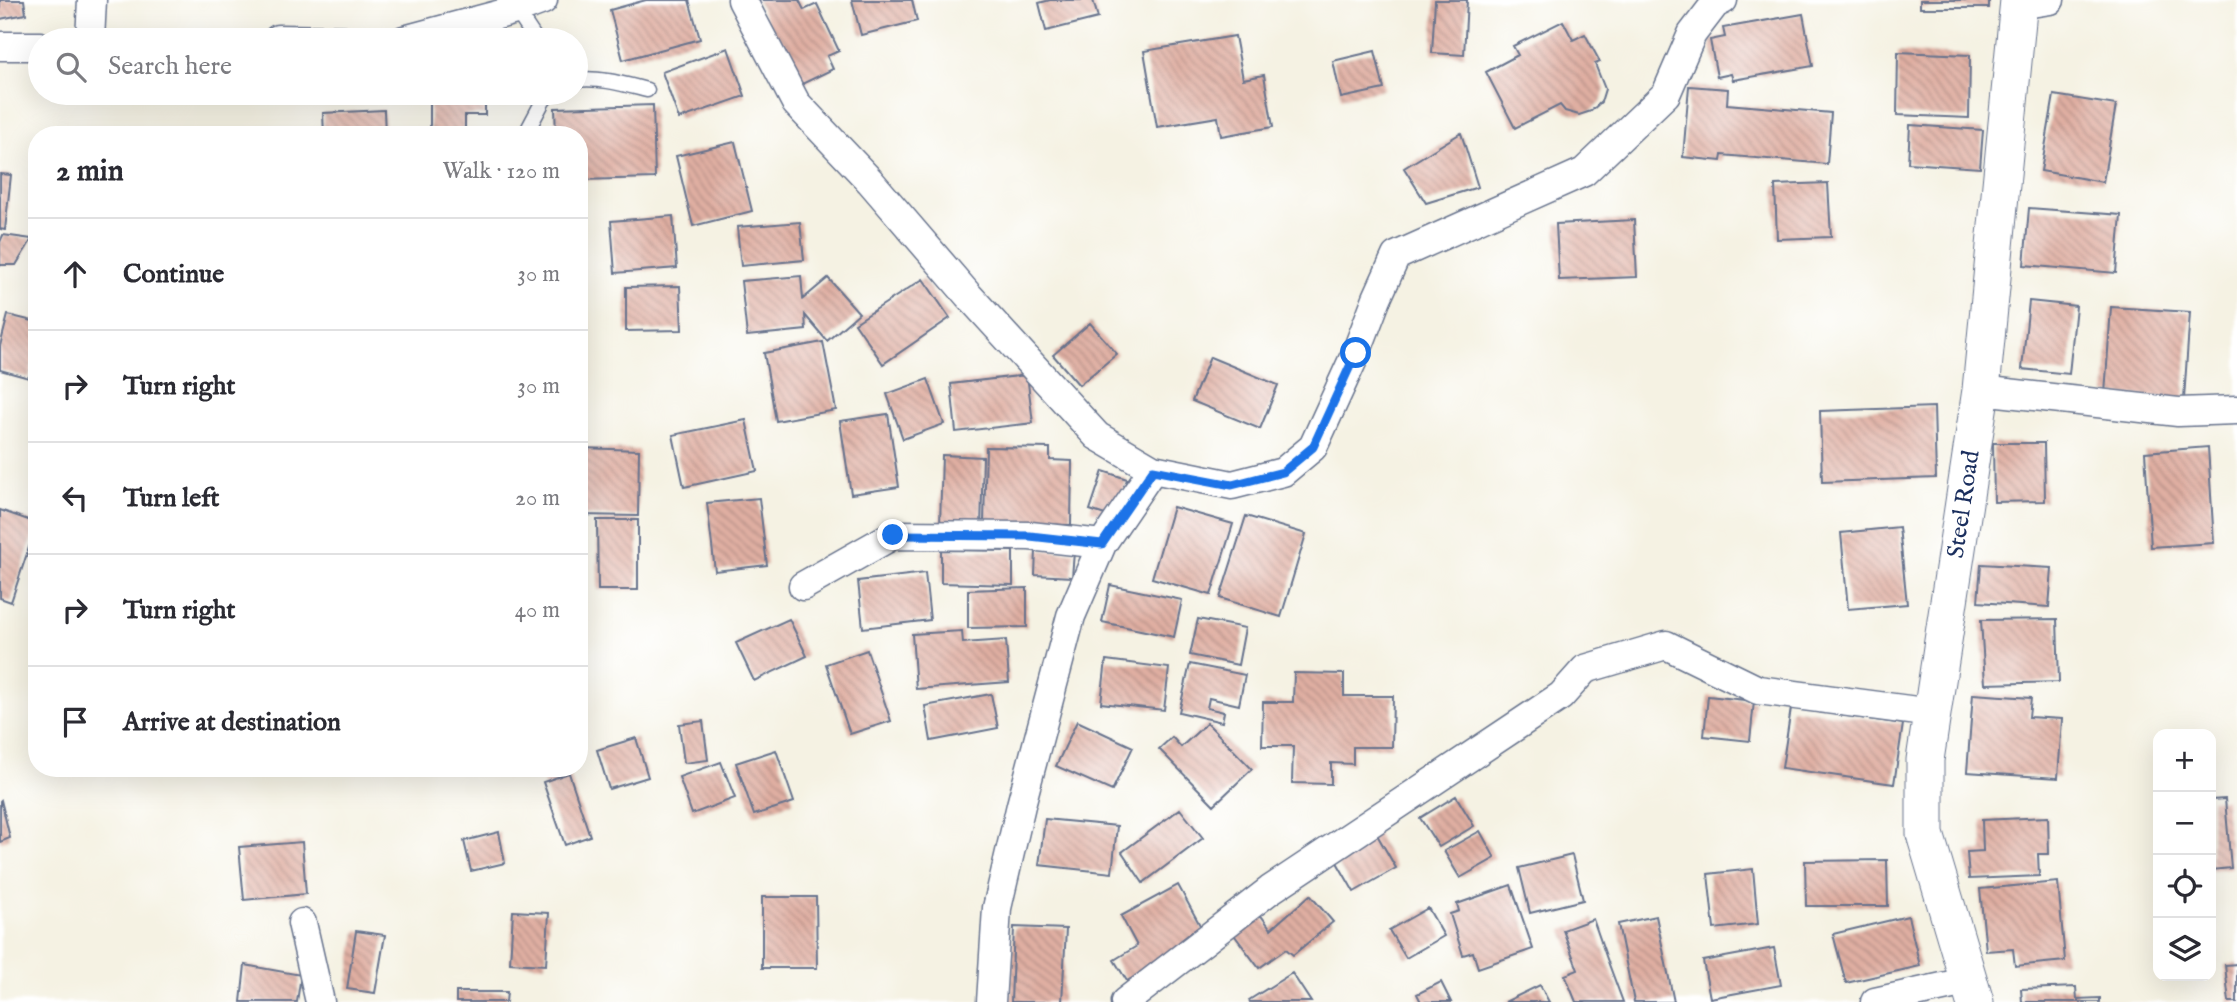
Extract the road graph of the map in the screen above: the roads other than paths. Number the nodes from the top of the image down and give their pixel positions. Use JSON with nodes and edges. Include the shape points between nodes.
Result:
{"nodes":[{"id":1,"x":92,"y":0,"type":"edge"},
{"id":2,"x":543,"y":0,"type":"edge"},
{"id":3,"x":742,"y":0,"type":"edge"},
{"id":4,"x":1723,"y":0,"type":"edge"},
{"id":5,"x":2029,"y":2,"type":"edge"},
{"id":6,"x":516,"y":10,"type":"junction"},
{"id":7,"x":91,"y":28,"type":"edge"},
{"id":8,"x":449,"y":28,"type":"edge"},
{"id":9,"x":528,"y":28,"type":"edge"},
{"id":10,"x":0,"y":46,"type":"edge"},
{"id":11,"x":28,"y":46,"type":"edge"},
{"id":12,"x":588,"y":78,"type":"edge"},
{"id":13,"x":647,"y":90,"type":"dead end"},
{"id":14,"x":541,"y":105,"type":"edge"},
{"id":15,"x":530,"y":126,"type":"edge"},
{"id":16,"x":1981,"y":390,"type":"junction"},
{"id":17,"x":2237,"y":410,"type":"edge"},
{"id":18,"x":1153,"y":470,"type":"junction"},
{"id":19,"x":1102,"y":544,"type":"junction"},
{"id":20,"x":803,"y":586,"type":"dead end"},
{"id":21,"x":1932,"y":713,"type":"junction"},
{"id":22,"x":302,"y":923,"type":"dead end"},
{"id":23,"x":1972,"y":991,"type":"edge"},
{"id":24,"x":320,"y":1002,"type":"edge"},
{"id":25,"x":991,"y":1002,"type":"edge"},
{"id":26,"x":1125,"y":1002,"type":"edge"},
{"id":27,"x":1875,"y":1002,"type":"edge"}],
"edges":[{"from":1,"to":7,"type":"street"},
{"from":2,"to":6,"type":"street"},
{"from":3,"to":18,"type":"street","via":[[796,103],[1097,436]]},
{"from":4,"to":18,"type":"street","via":[[1692,34],[1666,94],[1584,172],[1396,257],[1313,447],[1283,472],[1232,485]]},
{"from":5,"to":16,"type":"street","name":"Steel Road"},
{"from":6,"to":8,"type":"street"},
{"from":6,"to":9,"type":"lane"},
{"from":10,"to":11,"type":"street"},
{"from":12,"to":13,"type":"lane"},
{"from":14,"to":15,"type":"lane"},
{"from":16,"to":17,"type":"street","via":[[2178,412]]},
{"from":16,"to":21,"type":"street","name":"Steel Road"},
{"from":18,"to":19,"type":"street"},
{"from":19,"to":20,"type":"street","via":[[1030,536],[893,535]]},
{"from":19,"to":25,"type":"street","via":[[1071,616],[1021,805],[997,908]]},
{"from":21,"to":23,"type":"street","name":"Steel Road","via":[[1925,760],[1925,834]]},
{"from":21,"to":26,"type":"street","via":[[1758,690],[1666,645],[1585,669],[1562,696],[1270,890]]},
{"from":22,"to":24,"type":"street"},
{"from":23,"to":27,"type":"street"}]}
